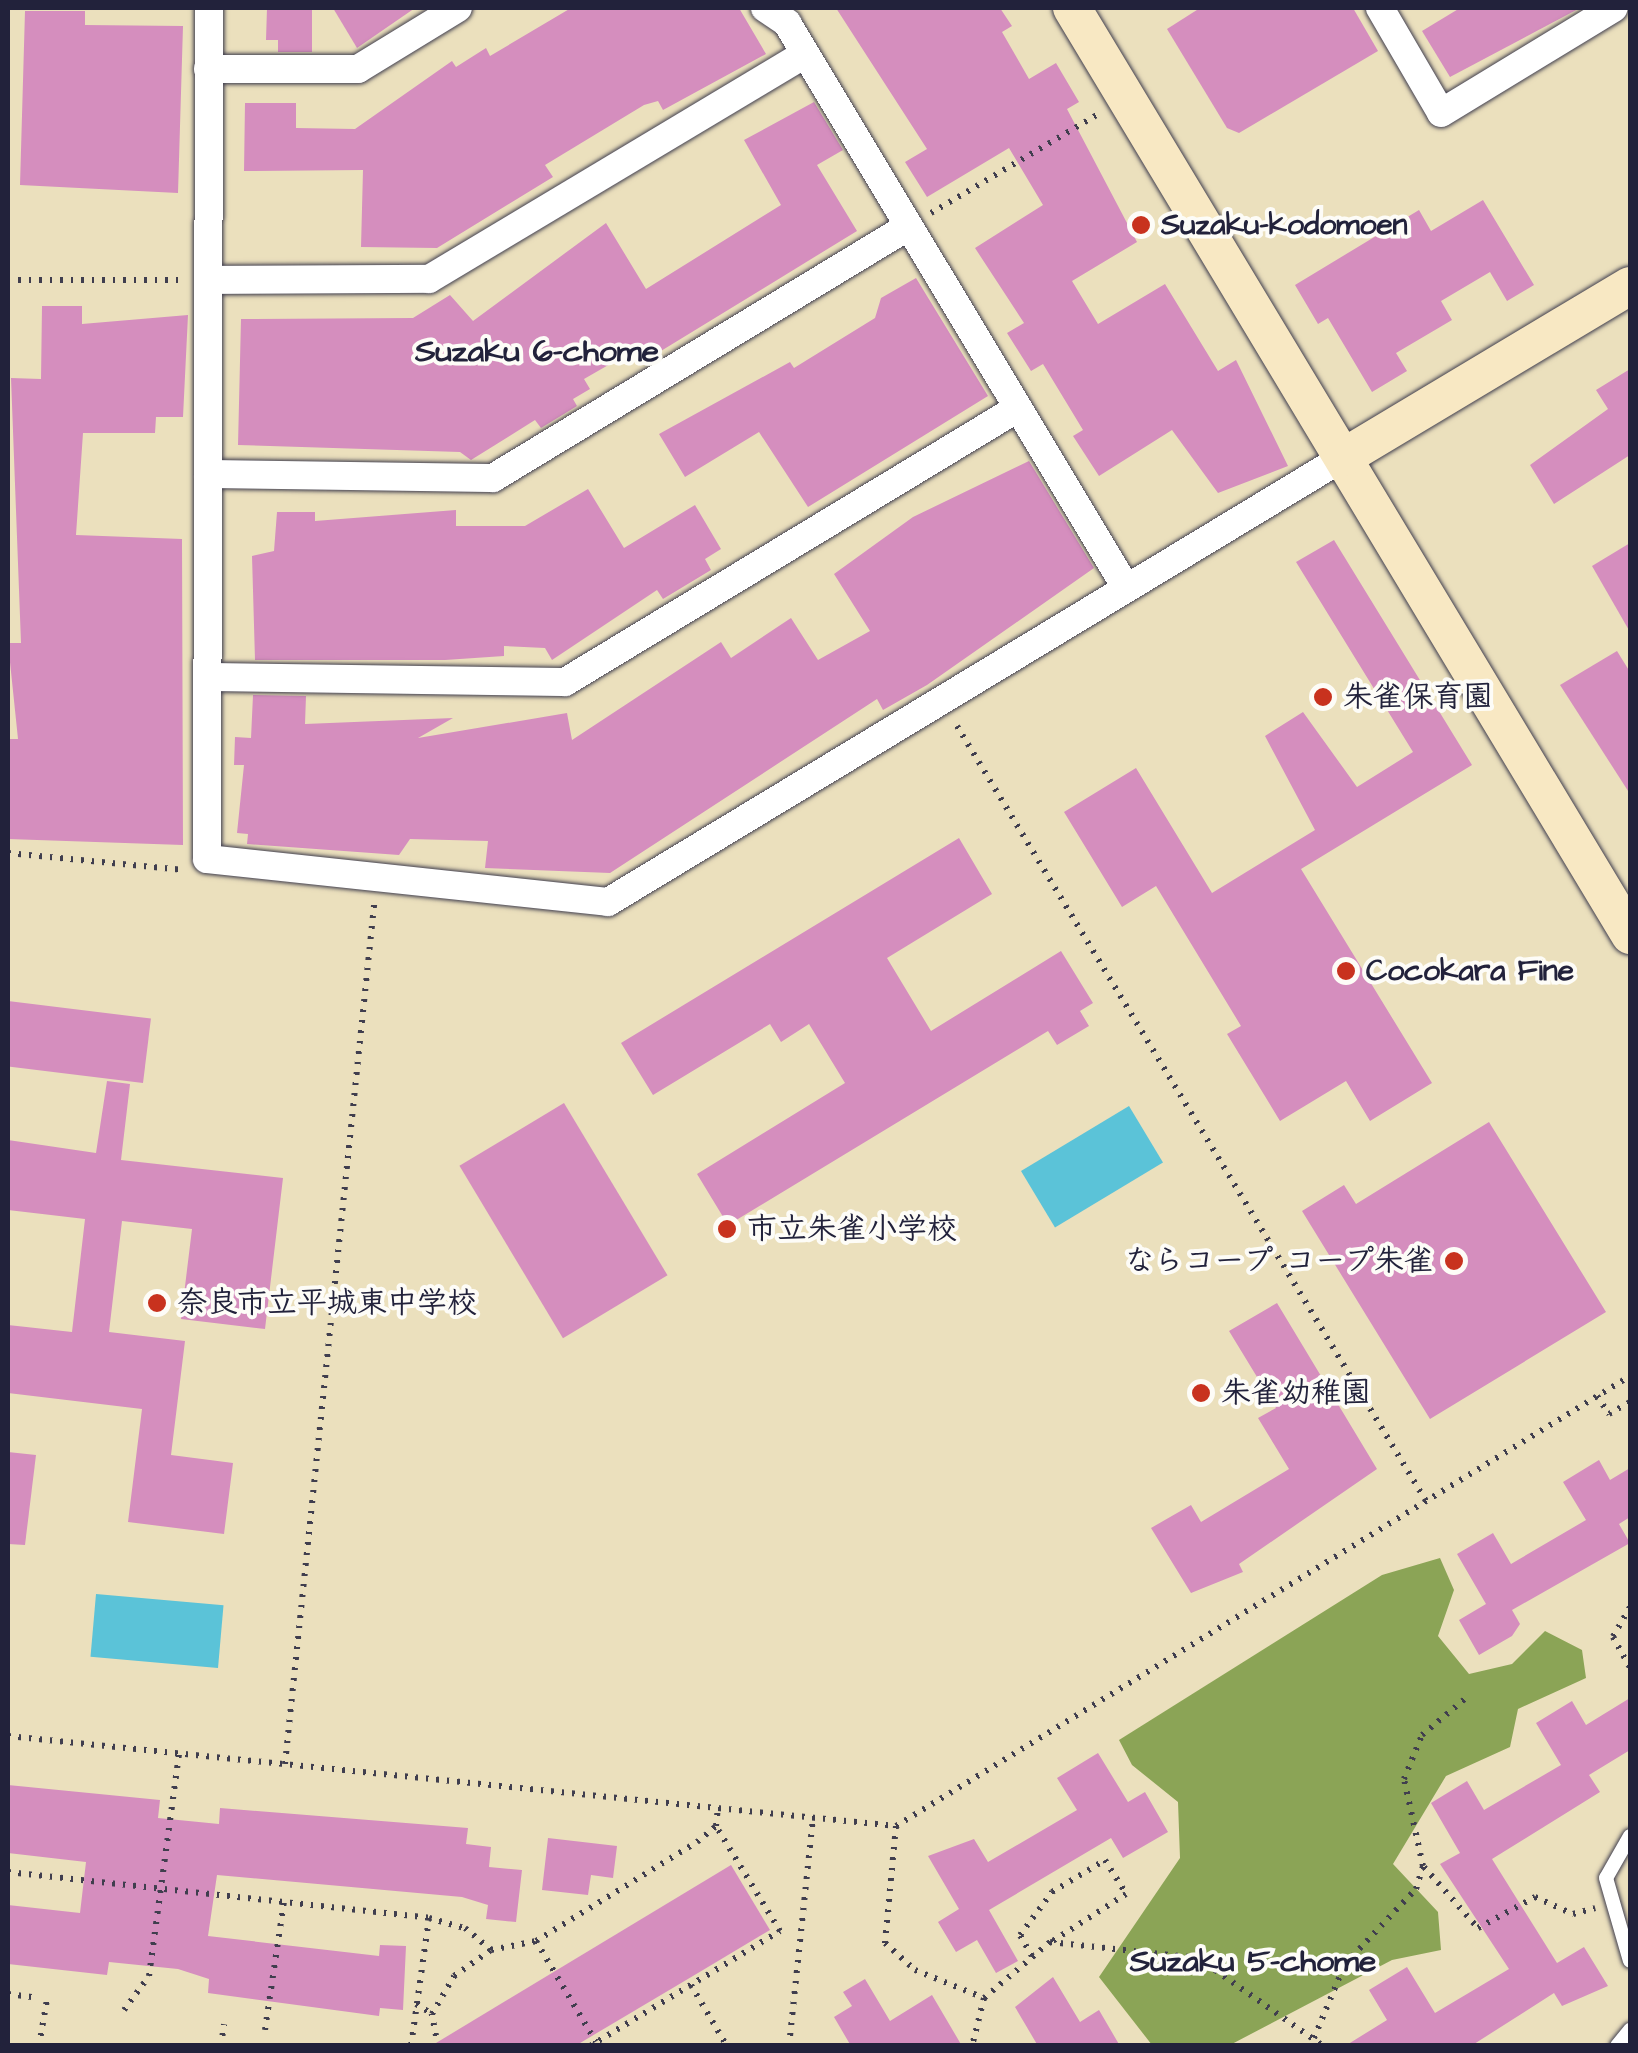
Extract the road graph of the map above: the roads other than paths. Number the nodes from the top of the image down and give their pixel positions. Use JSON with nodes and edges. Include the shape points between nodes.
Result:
{"nodes":[{"id":1,"x":209,"y":8,"type":"edge"},
{"id":2,"x":458,"y":8,"type":"edge"},
{"id":3,"x":765,"y":8,"type":"edge"},
{"id":4,"x":1072,"y":8,"type":"edge"},
{"id":5,"x":1380,"y":8,"type":"edge"},
{"id":6,"x":1614,"y":8,"type":"edge"},
{"id":7,"x":805,"y":54,"type":"junction"},
{"id":8,"x":208,"y":69,"type":"junction"},
{"id":9,"x":909,"y":226,"type":"junction"},
{"id":10,"x":210,"y":280,"type":"junction"},
{"id":11,"x":1630,"y":286,"type":"edge"},
{"id":12,"x":1018,"y":408,"type":"junction"},
{"id":13,"x":1344,"y":457,"type":"junction"},
{"id":14,"x":208,"y":474,"type":"junction"},
{"id":15,"x":1126,"y":586,"type":"junction"},
{"id":16,"x":208,"y":676,"type":"junction"},
{"id":17,"x":1630,"y":935,"type":"edge"},
{"id":18,"x":1630,"y":1836,"type":"edge"},
{"id":19,"x":1630,"y":1961,"type":"edge"},
{"id":20,"x":1630,"y":2030,"type":"edge"},
{"id":21,"x":1617,"y":2046,"type":"edge"}],
"edges":[{"from":1,"to":8,"type":"street"},
{"from":2,"to":8,"type":"street","via":[[358,68]]},
{"from":3,"to":7,"type":"street"},
{"from":4,"to":13,"type":"street"},
{"from":5,"to":6,"type":"street","via":[[1441,113]]},
{"from":7,"to":9,"type":"street"},
{"from":7,"to":10,"type":"street","via":[[429,279]]},
{"from":8,"to":10,"type":"street"},
{"from":9,"to":12,"type":"street"},
{"from":9,"to":14,"type":"street","via":[[493,478]]},
{"from":10,"to":14,"type":"street"},
{"from":11,"to":13,"type":"street"},
{"from":12,"to":15,"type":"street"},
{"from":12,"to":16,"type":"street","via":[[565,682]]},
{"from":13,"to":15,"type":"street"},
{"from":13,"to":17,"type":"street"},
{"from":14,"to":16,"type":"street"},
{"from":15,"to":16,"type":"street","via":[[608,902],[207,858]]},
{"from":18,"to":19,"type":"lane","via":[[1613,1856],[1609,1904]]},
{"from":20,"to":21,"type":"lane"}]}
